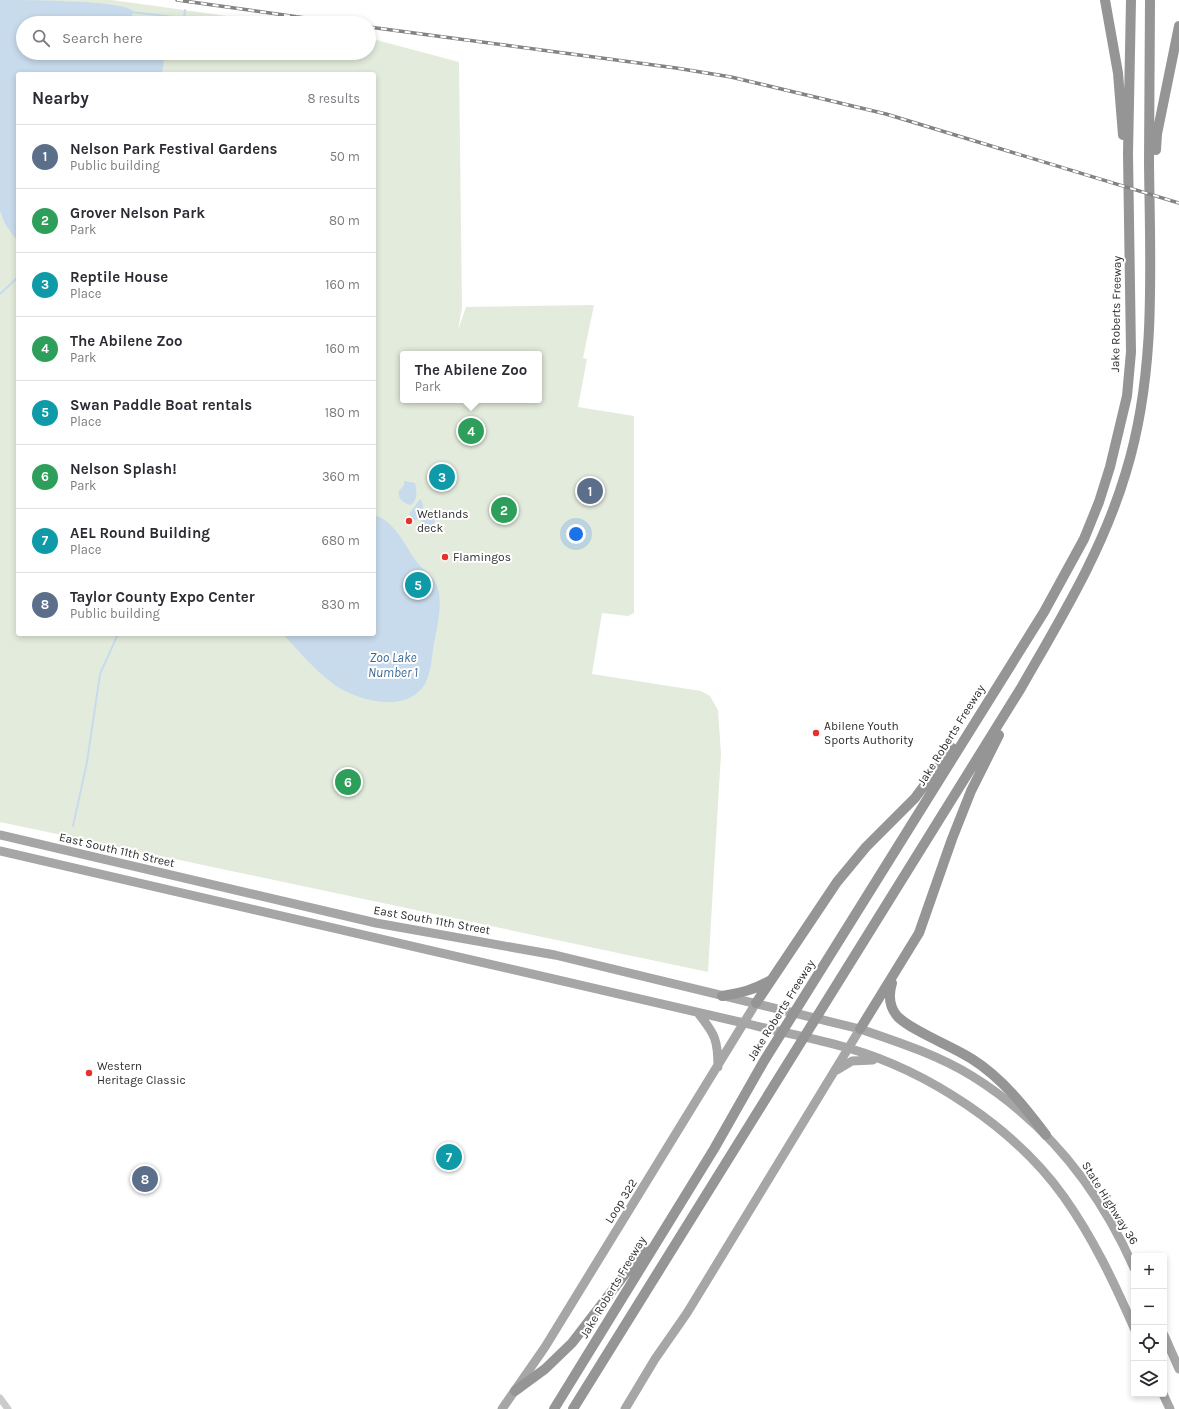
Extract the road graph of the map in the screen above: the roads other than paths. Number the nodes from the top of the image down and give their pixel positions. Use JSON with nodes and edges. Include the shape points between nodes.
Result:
{"nodes":[{"id":1,"x":1105,"y":0,"type":"edge"},
{"id":2,"x":1131,"y":0,"type":"edge"},
{"id":3,"x":1150,"y":0,"type":"edge"},
{"id":4,"x":1179,"y":26,"type":"edge"},
{"id":5,"x":1128,"y":154,"type":"junction"},
{"id":6,"x":1152,"y":162,"type":"junction"},
{"id":7,"x":1026,"y":680,"type":"junction"},
{"id":8,"x":999,"y":683,"type":"junction"},
{"id":9,"x":0,"y":835,"type":"edge"},
{"id":10,"x":0,"y":851,"type":"edge"},
{"id":11,"x":894,"y":976,"type":"junction"},
{"id":12,"x":771,"y":980,"type":"junction"},
{"id":13,"x":722,"y":996,"type":"junction"},
{"id":14,"x":756,"y":1003,"type":"junction"},
{"id":15,"x":698,"y":1012,"type":"junction"},
{"id":16,"x":744,"y":1023,"type":"junction"},
{"id":17,"x":860,"y":1029,"type":"junction"},
{"id":18,"x":848,"y":1048,"type":"junction"},
{"id":19,"x":884,"y":1061,"type":"junction"},
{"id":20,"x":718,"y":1067,"type":"junction"},
{"id":21,"x":832,"y":1074,"type":"junction"},
{"id":22,"x":1046,"y":1135,"type":"junction"},
{"id":23,"x":675,"y":1210,"type":"junction"},
{"id":24,"x":1131,"y":1262,"type":"edge"},
{"id":25,"x":1133,"y":1325,"type":"edge"},
{"id":26,"x":1167,"y":1342,"type":"edge"},
{"id":27,"x":1179,"y":1369,"type":"edge"},
{"id":28,"x":515,"y":1390,"type":"junction"},
{"id":29,"x":1164,"y":1397,"type":"edge"},
{"id":30,"x":0,"y":1398,"type":"edge"},
{"id":31,"x":8,"y":1409,"type":"edge"},
{"id":32,"x":502,"y":1409,"type":"edge"},
{"id":33,"x":554,"y":1409,"type":"edge"},
{"id":34,"x":573,"y":1409,"type":"edge"},
{"id":35,"x":625,"y":1409,"type":"edge"},
{"id":36,"x":1170,"y":1409,"type":"edge"}],
"edges":[{"from":1,"to":5,"type":"highway","via":[[1118,73],[1123,136]]},
{"from":2,"to":5,"type":"highway","name":"Jake Roberts Freeway"},
{"from":3,"to":6,"type":"highway"},
{"from":4,"to":6,"type":"highway"},
{"from":5,"to":8,"type":"highway","name":"Jake Roberts Freeway","via":[[1131,352],[1127,396],[1110,467],[1084,539],[1055,594]]},
{"from":6,"to":7,"type":"highway","via":[[1151,292],[1146,380],[1137,434],[1115,508],[1097,551]]},
{"from":7,"to":11,"type":"highway","via":[[971,792],[919,933]]},
{"from":7,"to":34,"type":"highway"},
{"from":8,"to":12,"type":"highway","via":[[915,798],[866,847],[837,882]]},
{"from":8,"to":23,"type":"highway","name":"Jake Roberts Freeway","via":[[764,1061],[714,1149]]},
{"from":9,"to":13,"type":"main road","name":"East South 11th Street","via":[[376,923],[555,956]]},
{"from":10,"to":15,"type":"main road"},
{"from":11,"to":17,"type":"highway"},
{"from":11,"to":22,"type":"highway","via":[[889,994],[891,1006],[898,1016],[990,1072],[1022,1103]]},
{"from":12,"to":13,"type":"highway","via":[[745,992]]},
{"from":12,"to":14,"type":"highway"},
{"from":13,"to":14,"type":"main road","name":"East South 11th Street"},
{"from":14,"to":16,"type":"main road","name":"Loop 322"},
{"from":14,"to":17,"type":"main road","name":"East South 11th Street"},
{"from":15,"to":16,"type":"main road"},
{"from":15,"to":20,"type":"main road","via":[[717,1042]]},
{"from":16,"to":18,"type":"main road"},
{"from":16,"to":20,"type":"main road","name":"Loop 322"},
{"from":17,"to":18,"type":"main road"},
{"from":17,"to":22,"type":"main road","name":"State Highway 36","via":[[928,1054],[972,1076]]},
{"from":18,"to":19,"type":"main road"},
{"from":18,"to":21,"type":"main road"},
{"from":19,"to":21,"type":"main road","via":[[852,1061]]},
{"from":19,"to":25,"type":"main road","via":[[926,1081],[980,1113],[1045,1173],[1080,1220],[1103,1260]]},
{"from":20,"to":28,"type":"main road","name":"Loop 322","via":[[545,1347]]},
{"from":21,"to":35,"type":"main road"},
{"from":22,"to":24,"type":"main road","name":"State Highway 36","via":[[1081,1175],[1116,1230]]},
{"from":23,"to":28,"type":"highway","via":[[572,1343],[545,1369]]},
{"from":23,"to":33,"type":"highway","name":"Jake Roberts Freeway"},
{"from":26,"to":27,"type":"main road"},
{"from":28,"to":32,"type":"main road","name":"Loop 322"},
{"from":29,"to":36,"type":"main road"},
{"from":30,"to":31,"type":"street"}]}
